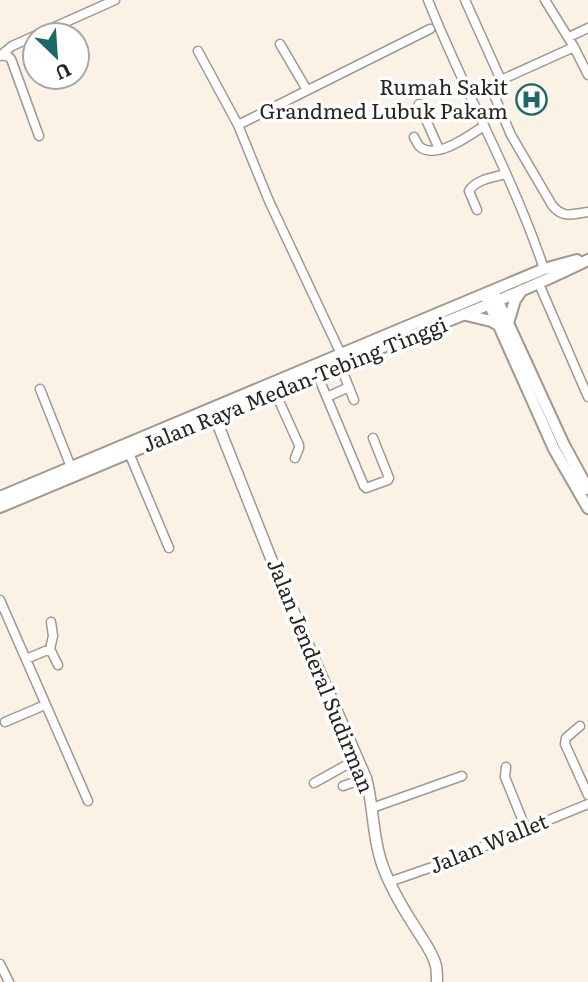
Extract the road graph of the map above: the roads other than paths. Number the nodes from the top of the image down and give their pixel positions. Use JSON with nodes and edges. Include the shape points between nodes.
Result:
{"nodes":[{"id":1,"x":115,"y":0,"type":"edge"},
{"id":2,"x":428,"y":0,"type":"edge"},
{"id":3,"x":465,"y":0,"type":"edge"},
{"id":4,"x":545,"y":0,"type":"edge"},
{"id":5,"x":588,"y":28,"type":"edge"},
{"id":6,"x":430,"y":29,"type":"dead end"},
{"id":7,"x":569,"y":37,"type":"junction"},
{"id":8,"x":280,"y":44,"type":"dead end"},
{"id":9,"x":575,"y":47,"type":"junction"},
{"id":10,"x":198,"y":51,"type":"dead end"},
{"id":11,"x":0,"y":55,"type":"edge"},
{"id":12,"x":588,"y":75,"type":"edge"},
{"id":13,"x":501,"y":80,"type":"junction"},
{"id":14,"x":307,"y":90,"type":"junction"},
{"id":15,"x":419,"y":104,"type":"dead end"},
{"id":16,"x":238,"y":125,"type":"junction"},
{"id":17,"x":484,"y":126,"type":"junction"},
{"id":18,"x":39,"y":135,"type":"dead end"},
{"id":19,"x":414,"y":137,"type":"dead end"},
{"id":20,"x":439,"y":149,"type":"junction"},
{"id":21,"x":506,"y":173,"type":"junction"},
{"id":22,"x":477,"y":210,"type":"dead end"},
{"id":23,"x":588,"y":212,"type":"edge"},
{"id":24,"x":588,"y":258,"type":"edge"},
{"id":25,"x":544,"y":269,"type":"junction"},
{"id":26,"x":539,"y":284,"type":"junction"},
{"id":27,"x":522,"y":290,"type":"junction"},
{"id":28,"x":492,"y":297,"type":"junction"},
{"id":29,"x":465,"y":314,"type":"junction"},
{"id":30,"x":504,"y":325,"type":"junction"},
{"id":31,"x":340,"y":359,"type":"junction"},
{"id":32,"x":317,"y":374,"type":"junction"},
{"id":33,"x":349,"y":387,"type":"junction"},
{"id":34,"x":40,"y":389,"type":"dead end"},
{"id":35,"x":275,"y":392,"type":"junction"},
{"id":36,"x":327,"y":397,"type":"junction"},
{"id":37,"x":588,"y":397,"type":"edge"},
{"id":38,"x":354,"y":400,"type":"dead end"},
{"id":39,"x":213,"y":413,"type":"junction"},
{"id":40,"x":373,"y":438,"type":"dead end"},
{"id":41,"x":128,"y":453,"type":"junction"},
{"id":42,"x":295,"y":458,"type":"dead end"},
{"id":43,"x":71,"y":467,"type":"junction"},
{"id":44,"x":52,"y":480,"type":"junction"},
{"id":45,"x":588,"y":489,"type":"edge"},
{"id":46,"x":0,"y":497,"type":"edge"},
{"id":47,"x":0,"y":507,"type":"edge"},
{"id":48,"x":588,"y":508,"type":"edge"},
{"id":49,"x":169,"y":548,"type":"dead end"},
{"id":50,"x":0,"y":600,"type":"edge"},
{"id":51,"x":51,"y":622,"type":"dead end"},
{"id":52,"x":50,"y":649,"type":"junction"},
{"id":53,"x":26,"y":659,"type":"junction"},
{"id":54,"x":58,"y":665,"type":"dead end"},
{"id":55,"x":45,"y":705,"type":"junction"},
{"id":56,"x":5,"y":722,"type":"dead end"},
{"id":57,"x":580,"y":726,"type":"dead end"},
{"id":58,"x":357,"y":760,"type":"junction"},
{"id":59,"x":506,"y":767,"type":"dead end"},
{"id":60,"x":462,"y":776,"type":"dead end"},
{"id":61,"x":366,"y":779,"type":"junction"},
{"id":62,"x":314,"y":783,"type":"dead end"},
{"id":63,"x":343,"y":786,"type":"dead end"},
{"id":64,"x":588,"y":795,"type":"edge"},
{"id":65,"x":88,"y":801,"type":"dead end"},
{"id":66,"x":588,"y":804,"type":"edge"},
{"id":67,"x":372,"y":808,"type":"junction"},
{"id":68,"x":526,"y":829,"type":"junction"},
{"id":69,"x":389,"y":882,"type":"junction"},
{"id":70,"x":0,"y":964,"type":"edge"},
{"id":71,"x":9,"y":982,"type":"edge"},
{"id":72,"x":437,"y":982,"type":"edge"}],
"edges":[{"from":1,"to":11,"type":"street"},
{"from":2,"to":17,"type":"street"},
{"from":3,"to":13,"type":"street"},
{"from":4,"to":7,"type":"street"},
{"from":5,"to":7,"type":"street"},
{"from":6,"to":14,"type":"street"},
{"from":7,"to":9,"type":"street"},
{"from":8,"to":14,"type":"street"},
{"from":9,"to":12,"type":"street"},
{"from":9,"to":13,"type":"street"},
{"from":10,"to":16,"type":"street"},
{"from":11,"to":18,"type":"street","via":[[11,59]]},
{"from":13,"to":23,"type":"street","via":[[494,95],[511,135],[552,205],[567,215]]},
{"from":14,"to":16,"type":"street"},
{"from":15,"to":20,"type":"street"},
{"from":16,"to":31,"type":"street"},
{"from":17,"to":20,"type":"street","via":[[454,146]]},
{"from":17,"to":21,"type":"street"},
{"from":19,"to":20,"type":"street","via":[[420,147]]},
{"from":21,"to":22,"type":"street","via":[[470,188]]},
{"from":21,"to":25,"type":"street"},
{"from":24,"to":25,"type":"highway","name":"Jalan Raya Medan-Tebing Tinggi"},
{"from":24,"to":26,"type":"highway","name":"Jalan Raya Medan-Tebing Tinggi"},
{"from":25,"to":28,"type":"highway","name":"Jalan Raya Medan-Tebing Tinggi"},
{"from":26,"to":27,"type":"highway","name":"Jalan Raya Medan-Tebing Tinggi"},
{"from":26,"to":37,"type":"street"},
{"from":27,"to":28,"type":"highway","name":"Jalan Raya Medan-Tebing Tinggi"},
{"from":27,"to":30,"type":"highway"},
{"from":28,"to":29,"type":"highway","name":"Jalan Raya Medan-Tebing Tinggi"},
{"from":28,"to":30,"type":"highway"},
{"from":28,"to":31,"type":"highway","name":"Jalan Raya Medan-Tebing Tinggi"},
{"from":29,"to":30,"type":"highway"},
{"from":29,"to":31,"type":"highway","name":"Jalan Raya Medan-Tebing Tinggi"},
{"from":30,"to":45,"type":"highway"},
{"from":30,"to":48,"type":"highway","via":[[554,449]]},
{"from":31,"to":32,"type":"highway","name":"Jalan Raya Medan-Tebing Tinggi"},
{"from":31,"to":33,"type":"street"},
{"from":31,"to":39,"type":"highway","name":"Jalan Raya Medan-Tebing Tinggi"},
{"from":32,"to":35,"type":"highway","name":"Jalan Raya Medan-Tebing Tinggi"},
{"from":32,"to":36,"type":"street"},
{"from":33,"to":36,"type":"street"},
{"from":33,"to":38,"type":"street"},
{"from":34,"to":43,"type":"street"},
{"from":35,"to":39,"type":"highway","name":"Jalan Raya Medan-Tebing Tinggi"},
{"from":35,"to":42,"type":"street","via":[[299,446]]},
{"from":36,"to":40,"type":"street","via":[[366,488],[389,478]]},
{"from":39,"to":41,"type":"highway","name":"Jalan Raya Medan-Tebing Tinggi"},
{"from":39,"to":43,"type":"highway","name":"Jalan Raya Medan-Tebing Tinggi"},
{"from":39,"to":58,"type":"main road","name":"Jalan Jenderal Sudirman"},
{"from":41,"to":44,"type":"highway","name":"Jalan Raya Medan-Tebing Tinggi"},
{"from":41,"to":49,"type":"street"},
{"from":43,"to":44,"type":"highway","name":"Jalan Raya Medan-Tebing Tinggi"},
{"from":44,"to":46,"type":"highway","name":"Jalan Raya Medan-Tebing Tinggi"},
{"from":44,"to":47,"type":"highway","name":"Jalan Raya Medan-Tebing Tinggi"},
{"from":50,"to":53,"type":"street"},
{"from":51,"to":52,"type":"street"},
{"from":52,"to":53,"type":"street"},
{"from":52,"to":54,"type":"street"},
{"from":53,"to":55,"type":"street"},
{"from":55,"to":56,"type":"street"},
{"from":55,"to":65,"type":"street"},
{"from":57,"to":64,"type":"street","via":[[565,744]]},
{"from":58,"to":61,"type":"main road","name":"Jalan Jenderal Sudirman"},
{"from":58,"to":62,"type":"street"},
{"from":59,"to":68,"type":"street","via":[[505,777]]},
{"from":60,"to":67,"type":"street"},
{"from":61,"to":63,"type":"street"},
{"from":61,"to":67,"type":"main road","name":"Jalan Jenderal Sudirman"},
{"from":66,"to":68,"type":"street","name":"Jalan Wallet"},
{"from":67,"to":69,"type":"main road","name":"Jalan Jenderal Sudirman","via":[[376,845]]},
{"from":68,"to":69,"type":"street","name":"Jalan Wallet"},
{"from":69,"to":72,"type":"main road","name":"Jalan Jenderal Sudirman","via":[[432,955]]},
{"from":70,"to":71,"type":"street"}]}
